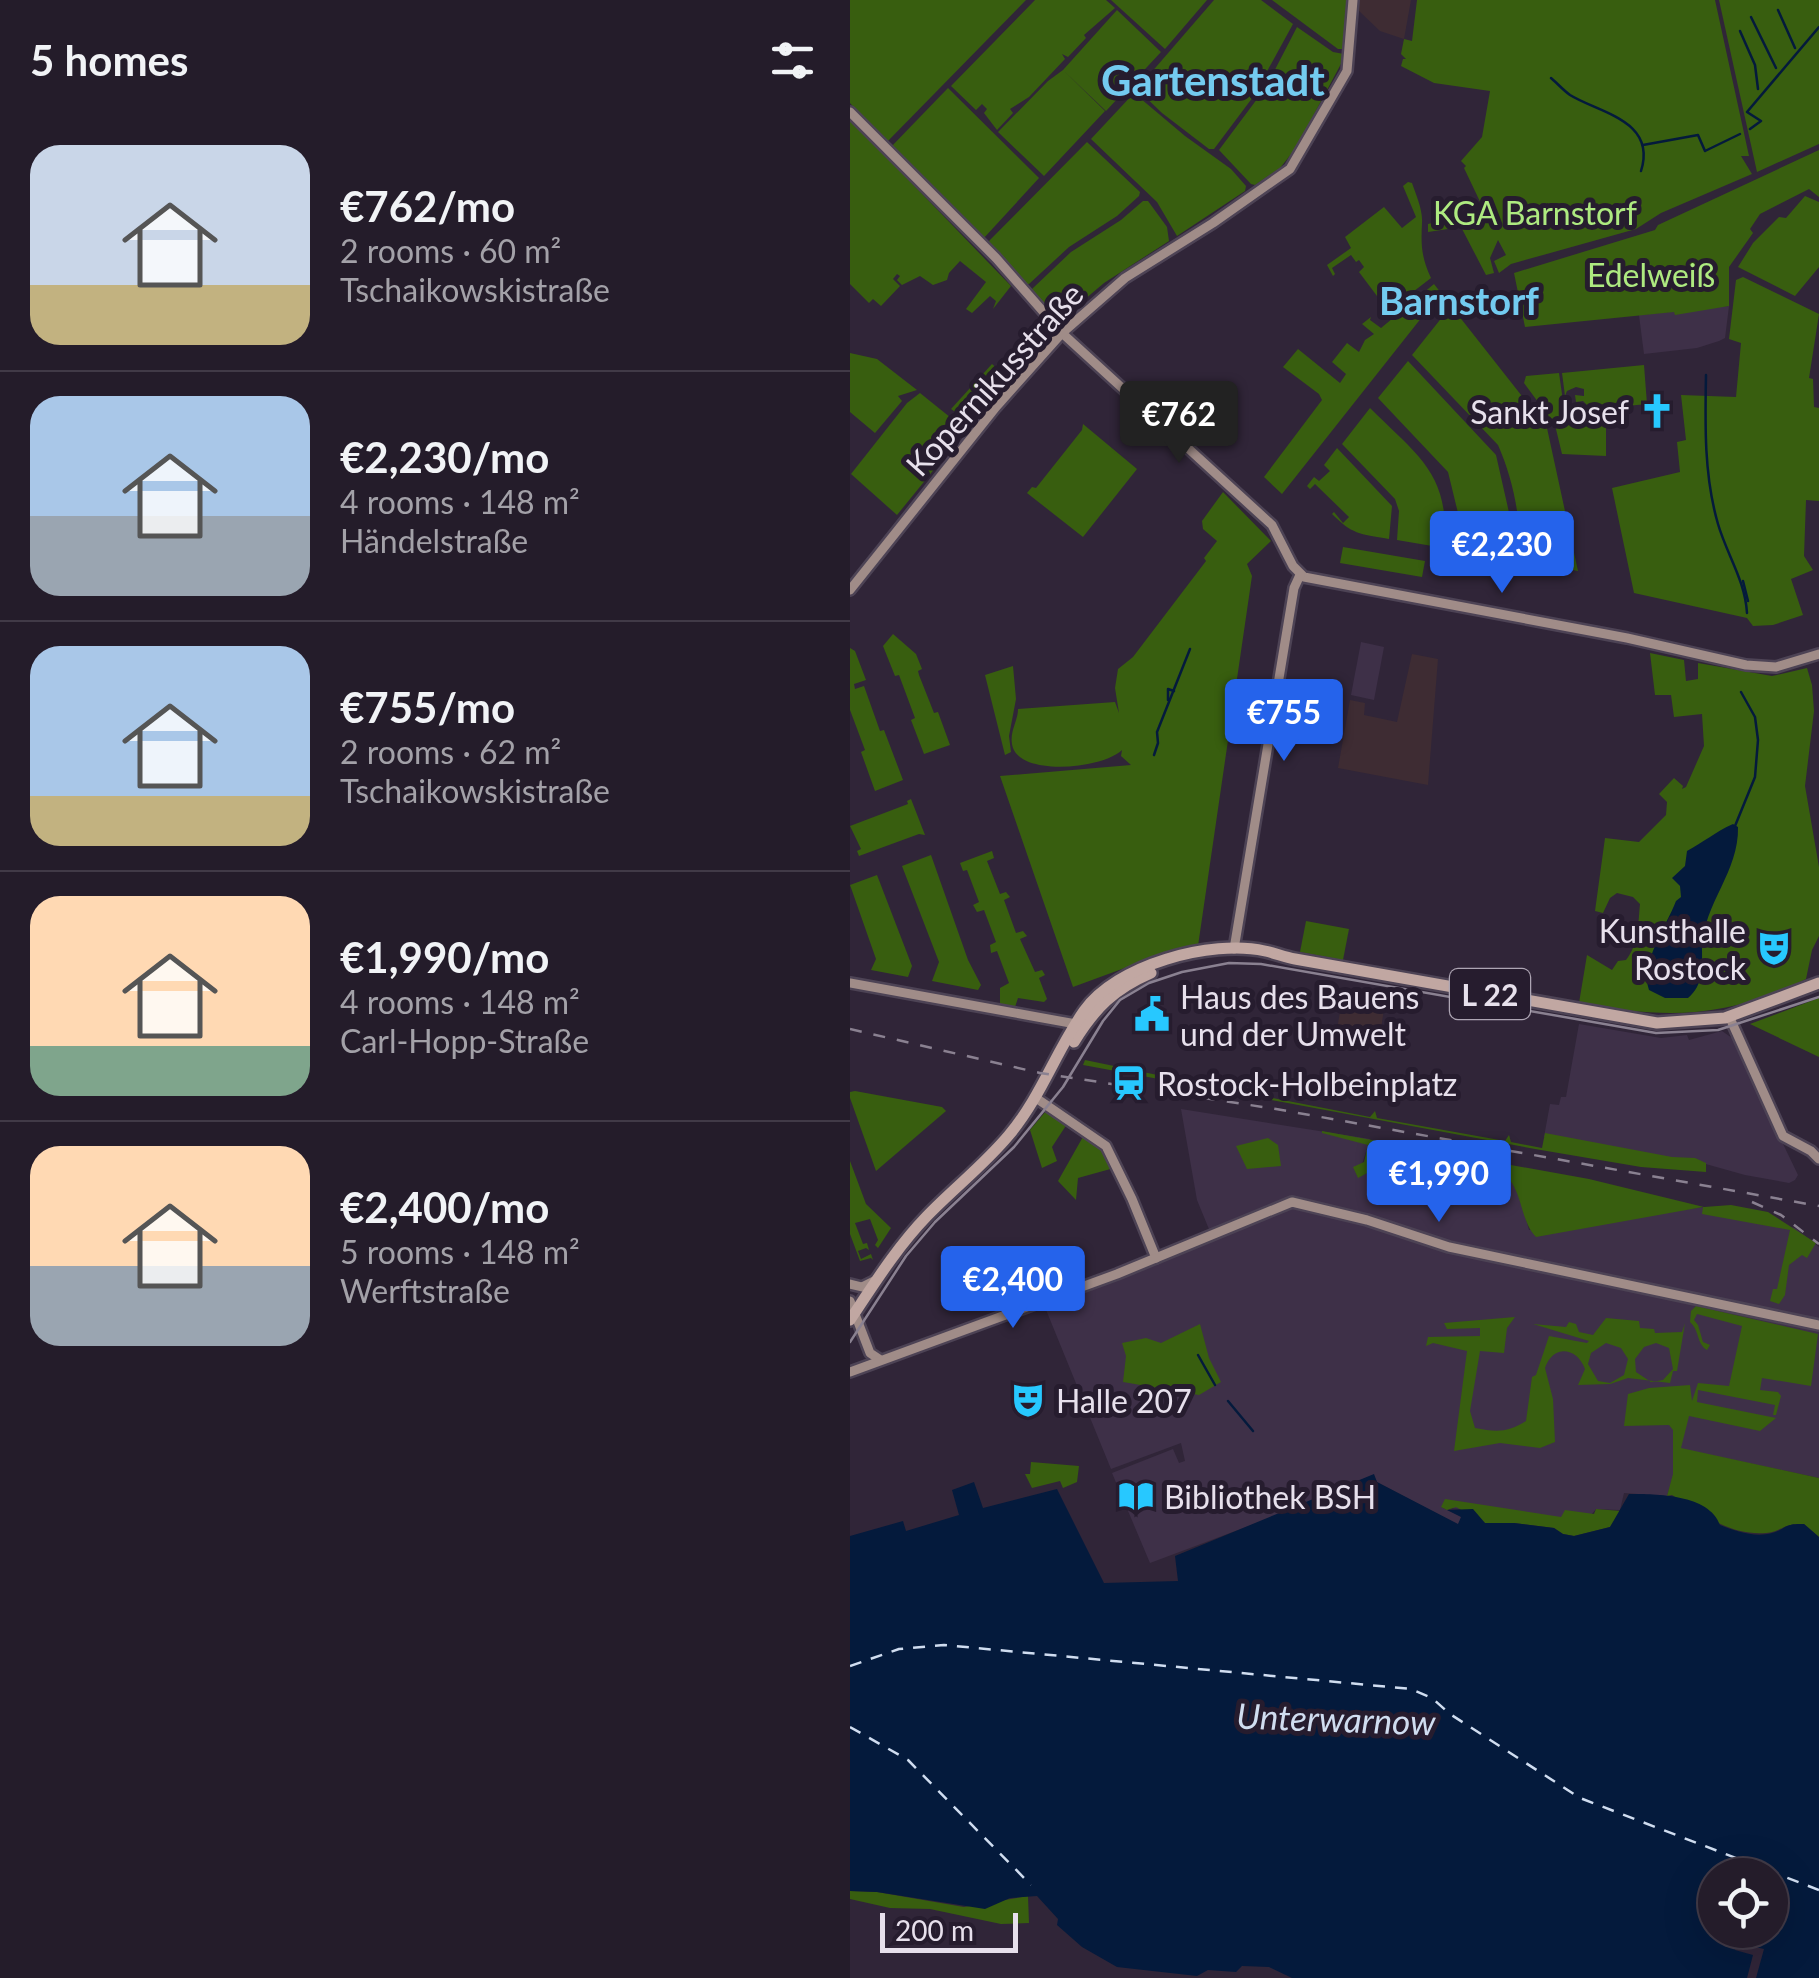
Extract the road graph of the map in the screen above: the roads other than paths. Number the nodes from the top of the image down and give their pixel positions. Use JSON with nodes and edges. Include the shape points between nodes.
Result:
{"nodes":[{"id":1,"x":1353,"y":0,"type":"edge"},
{"id":2,"x":850,"y":112,"type":"edge"},
{"id":3,"x":1062,"y":333,"type":"junction"},
{"id":4,"x":1300,"y":574,"type":"junction"},
{"id":5,"x":850,"y":590,"type":"edge"},
{"id":6,"x":1819,"y":654,"type":"edge"},
{"id":7,"x":1234,"y":952,"type":"junction"},
{"id":8,"x":850,"y":983,"type":"edge"},
{"id":9,"x":1819,"y":983,"type":"edge"},
{"id":10,"x":1730,"y":1016,"type":"junction"},
{"id":11,"x":1048,"y":1020,"type":"junction"},
{"id":12,"x":1079,"y":1026,"type":"junction"},
{"id":13,"x":1060,"y":1054,"type":"junction"},
{"id":14,"x":1036,"y":1098,"type":"junction"},
{"id":15,"x":1819,"y":1159,"type":"edge"},
{"id":16,"x":1156,"y":1258,"type":"junction"},
{"id":17,"x":877,"y":1280,"type":"junction"},
{"id":18,"x":850,"y":1284,"type":"edge"},
{"id":19,"x":855,"y":1318,"type":"edge"},
{"id":20,"x":1819,"y":1325,"type":"edge"},
{"id":21,"x":874,"y":1355,"type":"junction"},
{"id":22,"x":850,"y":1372,"type":"edge"}],
"edges":[{"from":1,"to":3,"type":"street","name":"Kopernikusstraße","via":[[1344,78],[1290,169],[1124,278]]},
{"from":2,"to":3,"type":"street"},
{"from":3,"to":4,"type":"street","via":[[1272,525]]},
{"from":3,"to":5,"type":"street","name":"Kopernikusstraße"},
{"from":4,"to":6,"type":"street","via":[[1765,668]]},
{"from":4,"to":7,"type":"street"},
{"from":7,"to":10,"type":"main road","number":"L 22","via":[[1266,951],[1629,1020]]},
{"from":7,"to":12,"type":"main road","number":"L 22","via":[[1182,956],[1122,978],[1094,998]]},
{"from":8,"to":11,"type":"street"},
{"from":9,"to":10,"type":"main road","number":"L 22"},
{"from":10,"to":15,"type":"street","via":[[1783,1136]]},
{"from":11,"to":12,"type":"street"},
{"from":11,"to":13,"type":"street","via":[[1059,1032]]},
{"from":12,"to":13,"type":"main road","number":"L 22"},
{"from":13,"to":14,"type":"main road","number":"L 22"},
{"from":14,"to":16,"type":"street","via":[[1106,1146]]},
{"from":14,"to":17,"type":"main road","number":"L 22"},
{"from":16,"to":20,"type":"street","via":[[1292,1202],[1450,1248]]},
{"from":16,"to":21,"type":"street"},
{"from":17,"to":18,"type":"street"},
{"from":17,"to":19,"type":"main road","number":"L 22"},
{"from":19,"to":21,"type":"street"},
{"from":21,"to":22,"type":"street"}]}
